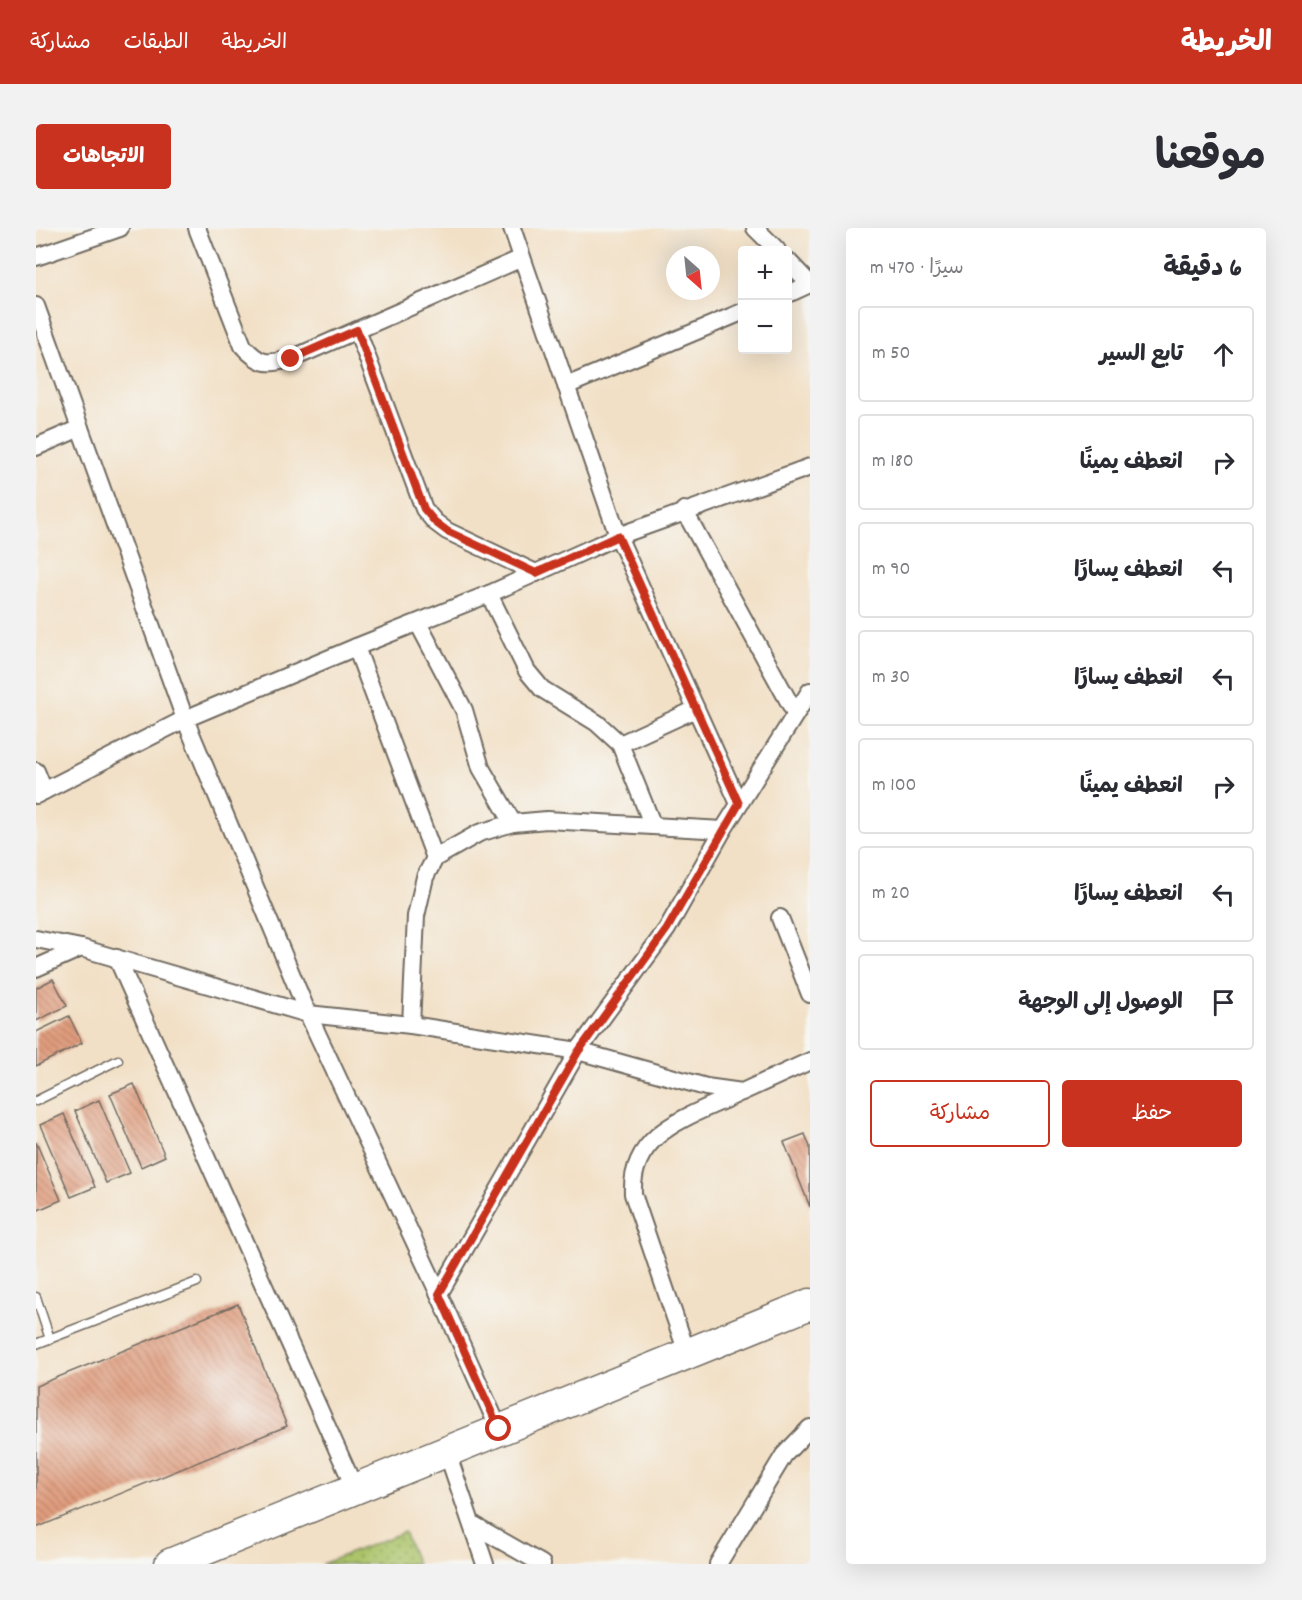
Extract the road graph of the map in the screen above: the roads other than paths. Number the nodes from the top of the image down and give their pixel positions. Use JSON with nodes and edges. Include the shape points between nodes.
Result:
{"nodes":[{"id":1,"x":120,"y":228,"type":"edge"},
{"id":2,"x":197,"y":228,"type":"edge"},
{"id":3,"x":512,"y":228,"type":"edge"},
{"id":4,"x":755,"y":228,"type":"edge"},
{"id":5,"x":773,"y":246,"type":"edge"},
{"id":6,"x":36,"y":257,"type":"edge"},
{"id":7,"x":522,"y":258,"type":"junction"},
{"id":8,"x":792,"y":265,"type":"edge"},
{"id":9,"x":810,"y":284,"type":"edge"},
{"id":10,"x":792,"y":292,"type":"edge"},
{"id":11,"x":36,"y":306,"type":"edge"},
{"id":12,"x":738,"y":314,"type":"edge"},
{"id":13,"x":357,"y":330,"type":"junction"},
{"id":14,"x":566,"y":386,"type":"junction"},
{"id":15,"x":80,"y":428,"type":"junction"},
{"id":16,"x":36,"y":447,"type":"edge"},
{"id":17,"x":810,"y":467,"type":"edge"},
{"id":18,"x":684,"y":510,"type":"junction"},
{"id":19,"x":618,"y":536,"type":"junction"},
{"id":20,"x":536,"y":573,"type":"junction"},
{"id":21,"x":489,"y":594,"type":"junction"},
{"id":22,"x":418,"y":622,"type":"junction"},
{"id":23,"x":356,"y":647,"type":"junction"},
{"id":24,"x":810,"y":691,"type":"edge"},
{"id":25,"x":696,"y":709,"type":"junction"},
{"id":26,"x":795,"y":713,"type":"junction"},
{"id":27,"x":185,"y":719,"type":"junction"},
{"id":28,"x":620,"y":744,"type":"junction"},
{"id":29,"x":36,"y":771,"type":"edge"},
{"id":30,"x":40,"y":793,"type":"edge"},
{"id":31,"x":739,"y":804,"type":"junction"},
{"id":32,"x":513,"y":823,"type":"junction"},
{"id":33,"x":653,"y":826,"type":"junction"},
{"id":34,"x":723,"y":830,"type":"junction"},
{"id":35,"x":435,"y":858,"type":"junction"},
{"id":36,"x":780,"y":918,"type":"dead end"},
{"id":37,"x":36,"y":939,"type":"edge"},
{"id":38,"x":81,"y":948,"type":"junction"},
{"id":39,"x":117,"y":958,"type":"junction"},
{"id":40,"x":803,"y":960,"type":"edge"},
{"id":41,"x":36,"y":968,"type":"edge"},
{"id":42,"x":810,"y":994,"type":"edge"},
{"id":43,"x":308,"y":1014,"type":"junction"},
{"id":44,"x":411,"y":1025,"type":"junction"},
{"id":45,"x":578,"y":1052,"type":"junction"},
{"id":46,"x":118,"y":1060,"type":"dead end"},
{"id":47,"x":810,"y":1061,"type":"edge"},
{"id":48,"x":742,"y":1092,"type":"junction"},
{"id":49,"x":36,"y":1101,"type":"edge"},
{"id":50,"x":197,"y":1282,"type":"dead end"},
{"id":51,"x":439,"y":1294,"type":"junction"},
{"id":52,"x":36,"y":1297,"type":"edge"},
{"id":53,"x":810,"y":1304,"type":"edge"},
{"id":54,"x":50,"y":1339,"type":"junction"},
{"id":55,"x":36,"y":1344,"type":"edge"},
{"id":56,"x":687,"y":1353,"type":"junction"},
{"id":57,"x":810,"y":1428,"type":"edge"},
{"id":58,"x":499,"y":1429,"type":"junction"},
{"id":59,"x":447,"y":1452,"type":"junction"},
{"id":60,"x":355,"y":1490,"type":"junction"},
{"id":61,"x":474,"y":1525,"type":"junction"},
{"id":62,"x":170,"y":1564,"type":"edge"},
{"id":63,"x":485,"y":1564,"type":"edge"},
{"id":64,"x":542,"y":1564,"type":"edge"},
{"id":65,"x":718,"y":1564,"type":"edge"}],
"edges":[{"from":1,"to":6,"type":"street"},
{"from":2,"to":13,"type":"street","via":[[243,346],[253,357],[266,364],[291,359]]},
{"from":3,"to":7,"type":"street"},
{"from":4,"to":5,"type":"street"},
{"from":7,"to":13,"type":"street"},
{"from":7,"to":14,"type":"street"},
{"from":8,"to":9,"type":"street"},
{"from":9,"to":10,"type":"street"},
{"from":11,"to":15,"type":"street"},
{"from":12,"to":14,"type":"street"},
{"from":13,"to":20,"type":"street","via":[[424,509],[447,531]]},
{"from":14,"to":19,"type":"street"},
{"from":15,"to":16,"type":"street"},
{"from":15,"to":27,"type":"street"},
{"from":17,"to":18,"type":"street"},
{"from":18,"to":19,"type":"street"},
{"from":18,"to":26,"type":"street"},
{"from":19,"to":20,"type":"street"},
{"from":19,"to":25,"type":"street"},
{"from":20,"to":21,"type":"street"},
{"from":21,"to":22,"type":"street"},
{"from":21,"to":28,"type":"street","via":[[527,671],[542,689],[597,723]]},
{"from":22,"to":23,"type":"street"},
{"from":22,"to":32,"type":"street","via":[[464,710],[481,768]]},
{"from":23,"to":27,"type":"street"},
{"from":23,"to":35,"type":"street"},
{"from":24,"to":26,"type":"street"},
{"from":25,"to":28,"type":"street"},
{"from":25,"to":31,"type":"street"},
{"from":26,"to":31,"type":"street"},
{"from":27,"to":30,"type":"street"},
{"from":27,"to":43,"type":"street"},
{"from":28,"to":33,"type":"street"},
{"from":29,"to":30,"type":"street"},
{"from":31,"to":34,"type":"street"},
{"from":32,"to":33,"type":"street","via":[[547,820]]},
{"from":32,"to":35,"type":"street","via":[[479,833]]},
{"from":33,"to":34,"type":"street"},
{"from":34,"to":45,"type":"street","via":[[667,929]]},
{"from":35,"to":44,"type":"street","via":[[425,877],[416,916]]},
{"from":36,"to":40,"type":"street"},
{"from":37,"to":38,"type":"street"},
{"from":38,"to":39,"type":"street"},
{"from":38,"to":41,"type":"street"},
{"from":39,"to":43,"type":"street"},
{"from":39,"to":60,"type":"street"},
{"from":40,"to":42,"type":"street"},
{"from":43,"to":44,"type":"street"},
{"from":43,"to":51,"type":"street"},
{"from":44,"to":45,"type":"street"},
{"from":45,"to":48,"type":"street","via":[[706,1087]]},
{"from":45,"to":51,"type":"street"},
{"from":46,"to":49,"type":"lane"},
{"from":47,"to":48,"type":"street"},
{"from":48,"to":56,"type":"street","via":[[656,1136],[640,1154],[632,1178],[633,1194]]},
{"from":50,"to":54,"type":"lane"},
{"from":51,"to":58,"type":"street"},
{"from":52,"to":54,"type":"lane"},
{"from":53,"to":56,"type":"highway"},
{"from":54,"to":55,"type":"lane"},
{"from":56,"to":58,"type":"highway"},
{"from":57,"to":65,"type":"street","via":[[784,1455]]},
{"from":58,"to":59,"type":"highway"},
{"from":59,"to":60,"type":"highway"},
{"from":59,"to":61,"type":"street"},
{"from":60,"to":62,"type":"highway"},
{"from":61,"to":63,"type":"street"},
{"from":61,"to":64,"type":"street"}]}
